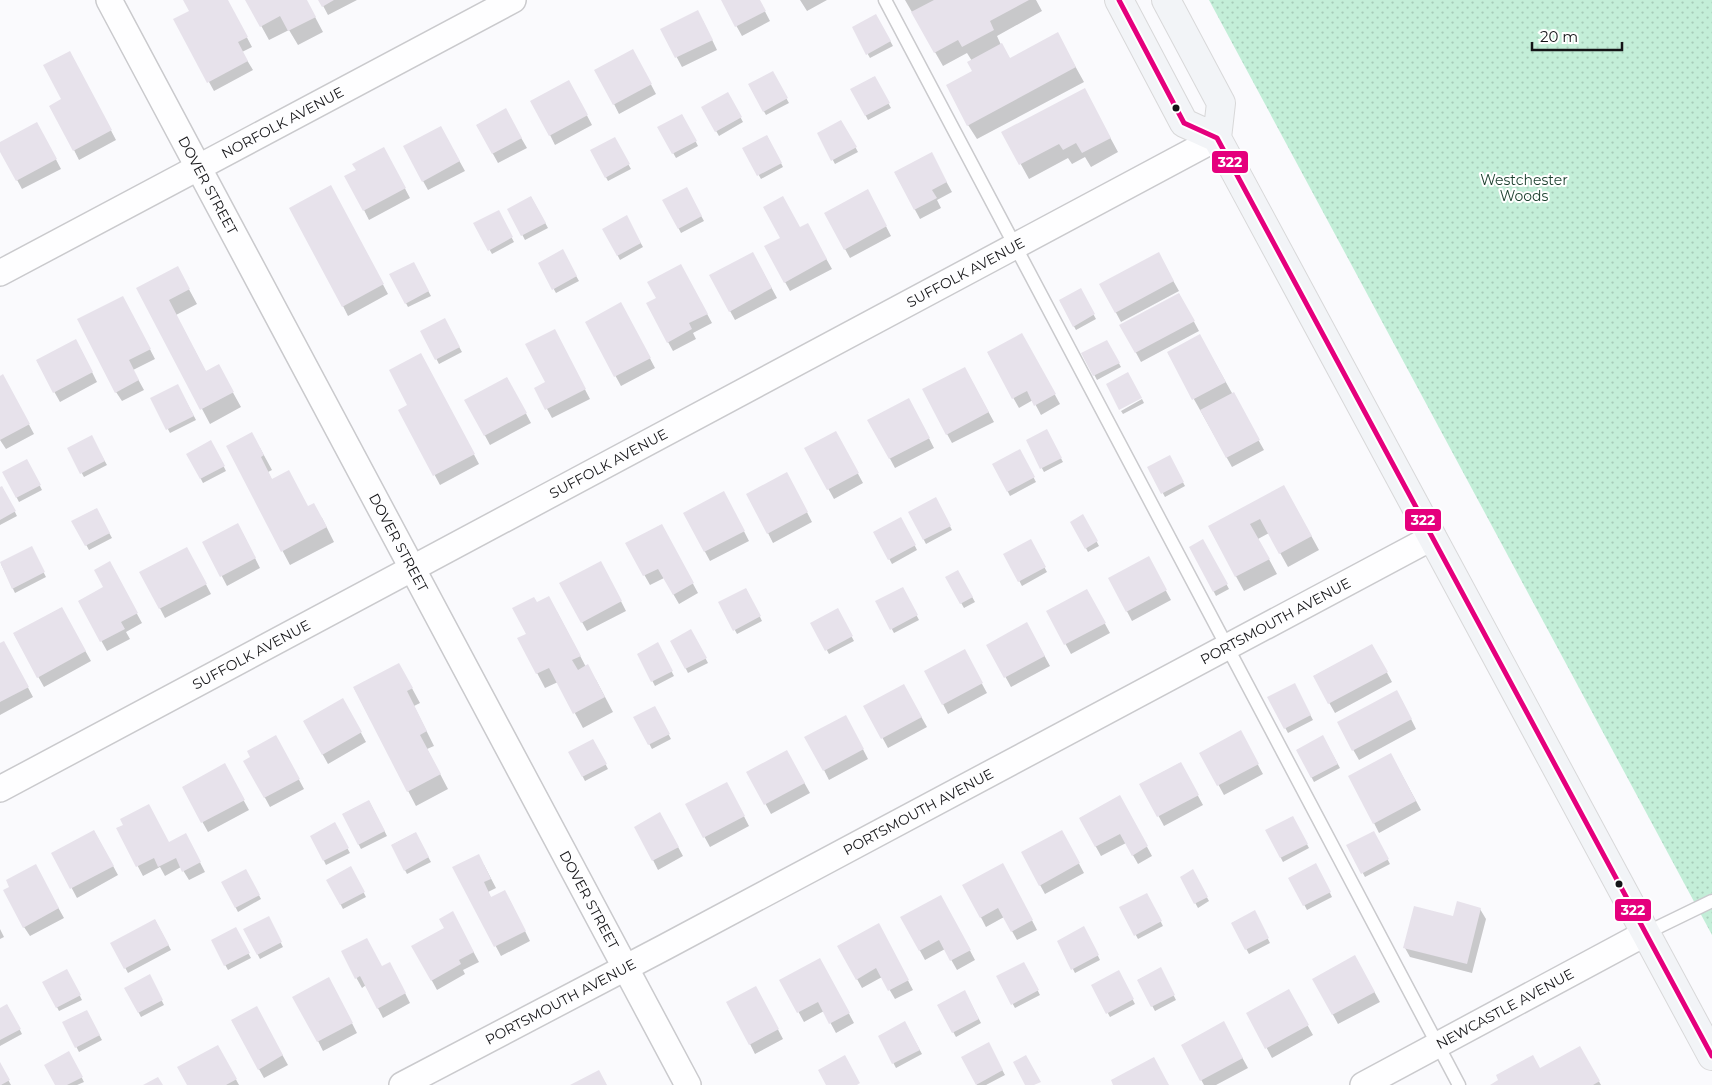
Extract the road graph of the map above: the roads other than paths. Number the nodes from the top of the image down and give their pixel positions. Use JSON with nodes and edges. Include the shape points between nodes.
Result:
{"nodes":[{"id":1,"x":109,"y":0,"type":"edge"},
{"id":2,"x":513,"y":0,"type":"edge"},
{"id":3,"x":885,"y":0,"type":"edge"},
{"id":4,"x":1119,"y":0,"type":"edge"},
{"id":5,"x":1166,"y":0,"type":"edge"},
{"id":6,"x":1217,"y":138,"type":"junction"},
{"id":7,"x":198,"y":167,"type":"junction"},
{"id":8,"x":1016,"y":246,"type":"junction"},
{"id":9,"x":0,"y":273,"type":"edge"},
{"id":10,"x":1432,"y":537,"type":"junction"},
{"id":11,"x":413,"y":570,"type":"junction"},
{"id":12,"x":1227,"y":646,"type":"junction"},
{"id":13,"x":0,"y":789,"type":"edge"},
{"id":14,"x":1712,"y":901,"type":"edge"},
{"id":15,"x":1646,"y":933,"type":"junction"},
{"id":16,"x":625,"y":968,"type":"junction"},
{"id":17,"x":1437,"y":1045,"type":"junction"},
{"id":18,"x":1712,"y":1056,"type":"edge"},
{"id":19,"x":402,"y":1085,"type":"edge"},
{"id":20,"x":688,"y":1085,"type":"edge"},
{"id":21,"x":1363,"y":1085,"type":"edge"},
{"id":22,"x":1459,"y":1085,"type":"edge"}],
"edges":[{"from":1,"to":7,"type":"street","name":"DOVER STREET"},
{"from":2,"to":7,"type":"street","name":"NORFOLK AVENUE"},
{"from":3,"to":8,"type":"lane"},
{"from":4,"to":6,"type":"main road","via":[[1184,123]]},
{"from":5,"to":6,"type":"main road","via":[[1221,103]]},
{"from":6,"to":8,"type":"street","name":"SUFFOLK AVENUE"},
{"from":6,"to":10,"type":"main road"},
{"from":7,"to":9,"type":"street","name":"NORFOLK AVENUE"},
{"from":7,"to":11,"type":"street","name":"DOVER STREET"},
{"from":8,"to":11,"type":"street","name":"SUFFOLK AVENUE"},
{"from":8,"to":12,"type":"lane"},
{"from":10,"to":12,"type":"street","name":"PORTSMOUTH AVENUE"},
{"from":10,"to":15,"type":"main road"},
{"from":11,"to":13,"type":"street","name":"SUFFOLK AVENUE"},
{"from":11,"to":16,"type":"street","name":"DOVER STREET"},
{"from":12,"to":16,"type":"street","name":"PORTSMOUTH AVENUE"},
{"from":12,"to":17,"type":"lane"},
{"from":14,"to":15,"type":"lane"},
{"from":15,"to":17,"type":"street","name":"NEWCASTLE AVENUE"},
{"from":15,"to":18,"type":"main road"},
{"from":16,"to":19,"type":"street","name":"PORTSMOUTH AVENUE"},
{"from":16,"to":20,"type":"street","name":"DOVER STREET"},
{"from":17,"to":21,"type":"street","name":"NEWCASTLE AVENUE"},
{"from":17,"to":22,"type":"lane"}]}
